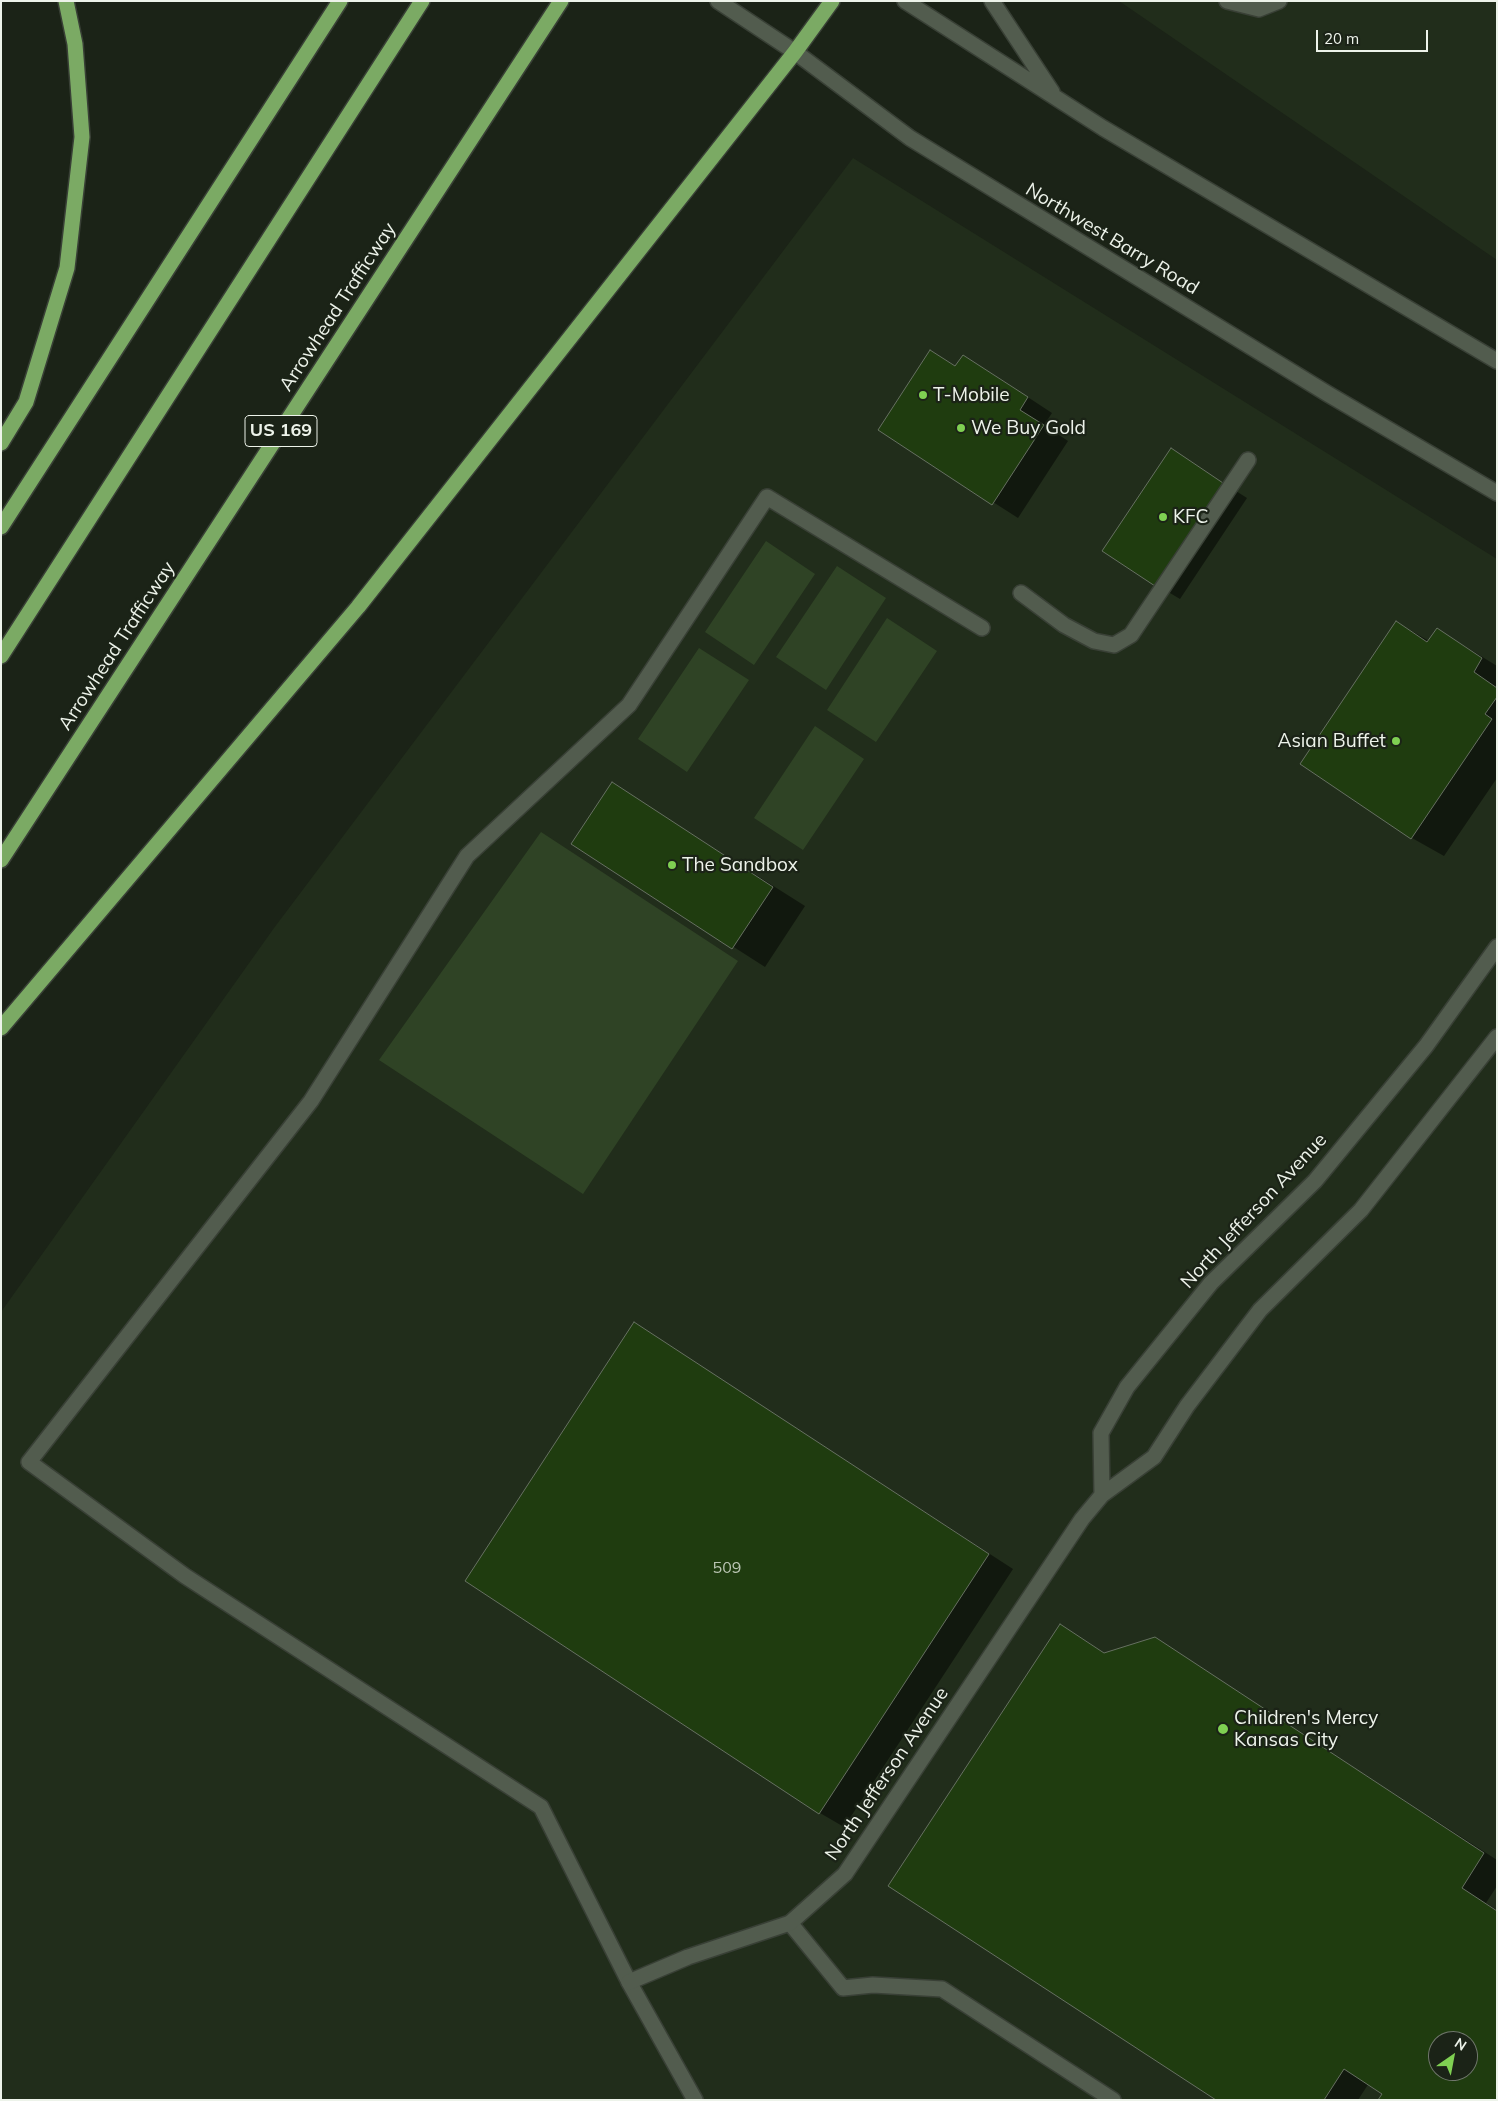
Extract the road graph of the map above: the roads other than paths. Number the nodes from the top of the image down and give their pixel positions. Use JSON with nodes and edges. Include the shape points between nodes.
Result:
{"nodes":[{"id":1,"x":66,"y":1,"type":"edge"},
{"id":2,"x":340,"y":1,"type":"edge"},
{"id":3,"x":422,"y":1,"type":"edge"},
{"id":4,"x":561,"y":1,"type":"edge"},
{"id":5,"x":718,"y":1,"type":"edge"},
{"id":6,"x":832,"y":1,"type":"edge"},
{"id":7,"x":906,"y":1,"type":"edge"},
{"id":8,"x":992,"y":1,"type":"edge"},
{"id":9,"x":1227,"y":1,"type":"edge"},
{"id":10,"x":1279,"y":1,"type":"edge"},
{"id":11,"x":795,"y":52,"type":"junction"},
{"id":12,"x":1056,"y":98,"type":"junction"},
{"id":13,"x":1497,"y":362,"type":"edge"},
{"id":14,"x":1,"y":443,"type":"edge"},
{"id":15,"x":1248,"y":460,"type":"dead end"},
{"id":16,"x":1497,"y":493,"type":"edge"},
{"id":17,"x":1,"y":527,"type":"edge"},
{"id":18,"x":1021,"y":593,"type":"dead end"},
{"id":19,"x":982,"y":628,"type":"dead end"},
{"id":20,"x":1,"y":656,"type":"edge"},
{"id":21,"x":1,"y":860,"type":"edge"},
{"id":22,"x":1497,"y":947,"type":"edge"},
{"id":23,"x":1,"y":1028,"type":"edge"},
{"id":24,"x":1497,"y":1037,"type":"edge"},
{"id":25,"x":1102,"y":1495,"type":"junction"},
{"id":26,"x":790,"y":1923,"type":"junction"},
{"id":27,"x":629,"y":1982,"type":"junction"},
{"id":28,"x":694,"y":2100,"type":"edge"},
{"id":29,"x":1113,"y":2100,"type":"edge"}],
"edges":[{"from":1,"to":14,"type":"highway","via":[[75,44],[82,137],[67,268],[26,402]]},
{"from":2,"to":17,"type":"highway"},
{"from":3,"to":20,"type":"highway"},
{"from":4,"to":21,"type":"highway","name":"Arrowhead Trafficway","number":"US 169"},
{"from":5,"to":11,"type":"street","name":"Northwest Barry Road"},
{"from":6,"to":11,"type":"highway"},
{"from":7,"to":12,"type":"street"},
{"from":8,"to":12,"type":"street"},
{"from":9,"to":10,"type":"street","via":[[1259,8]]},
{"from":11,"to":16,"type":"street","name":"Northwest Barry Road","via":[[918,143],[1328,394]]},
{"from":11,"to":23,"type":"highway","via":[[358,608]]},
{"from":12,"to":13,"type":"street"},
{"from":15,"to":18,"type":"street","via":[[1131,635],[1114,645],[1094,641]]},
{"from":19,"to":27,"type":"street","via":[[767,497],[629,704],[467,856],[311,1101],[29,1462],[185,1576],[541,1807]]},
{"from":22,"to":25,"type":"street","name":"North Jefferson Avenue","via":[[1426,1046],[1315,1181],[1210,1283],[1127,1388],[1100,1433]]},
{"from":24,"to":25,"type":"street","name":"North Jefferson Avenue","via":[[1361,1210],[1260,1310],[1187,1406],[1154,1457]]},
{"from":25,"to":26,"type":"street","name":"North Jefferson Avenue","via":[[1082,1519],[845,1874]]},
{"from":26,"to":27,"type":"street","name":"North Jefferson Avenue","via":[[688,1957]]},
{"from":26,"to":29,"type":"street","via":[[843,1988],[873,1985],[942,1989]]},
{"from":27,"to":28,"type":"street"}]}
